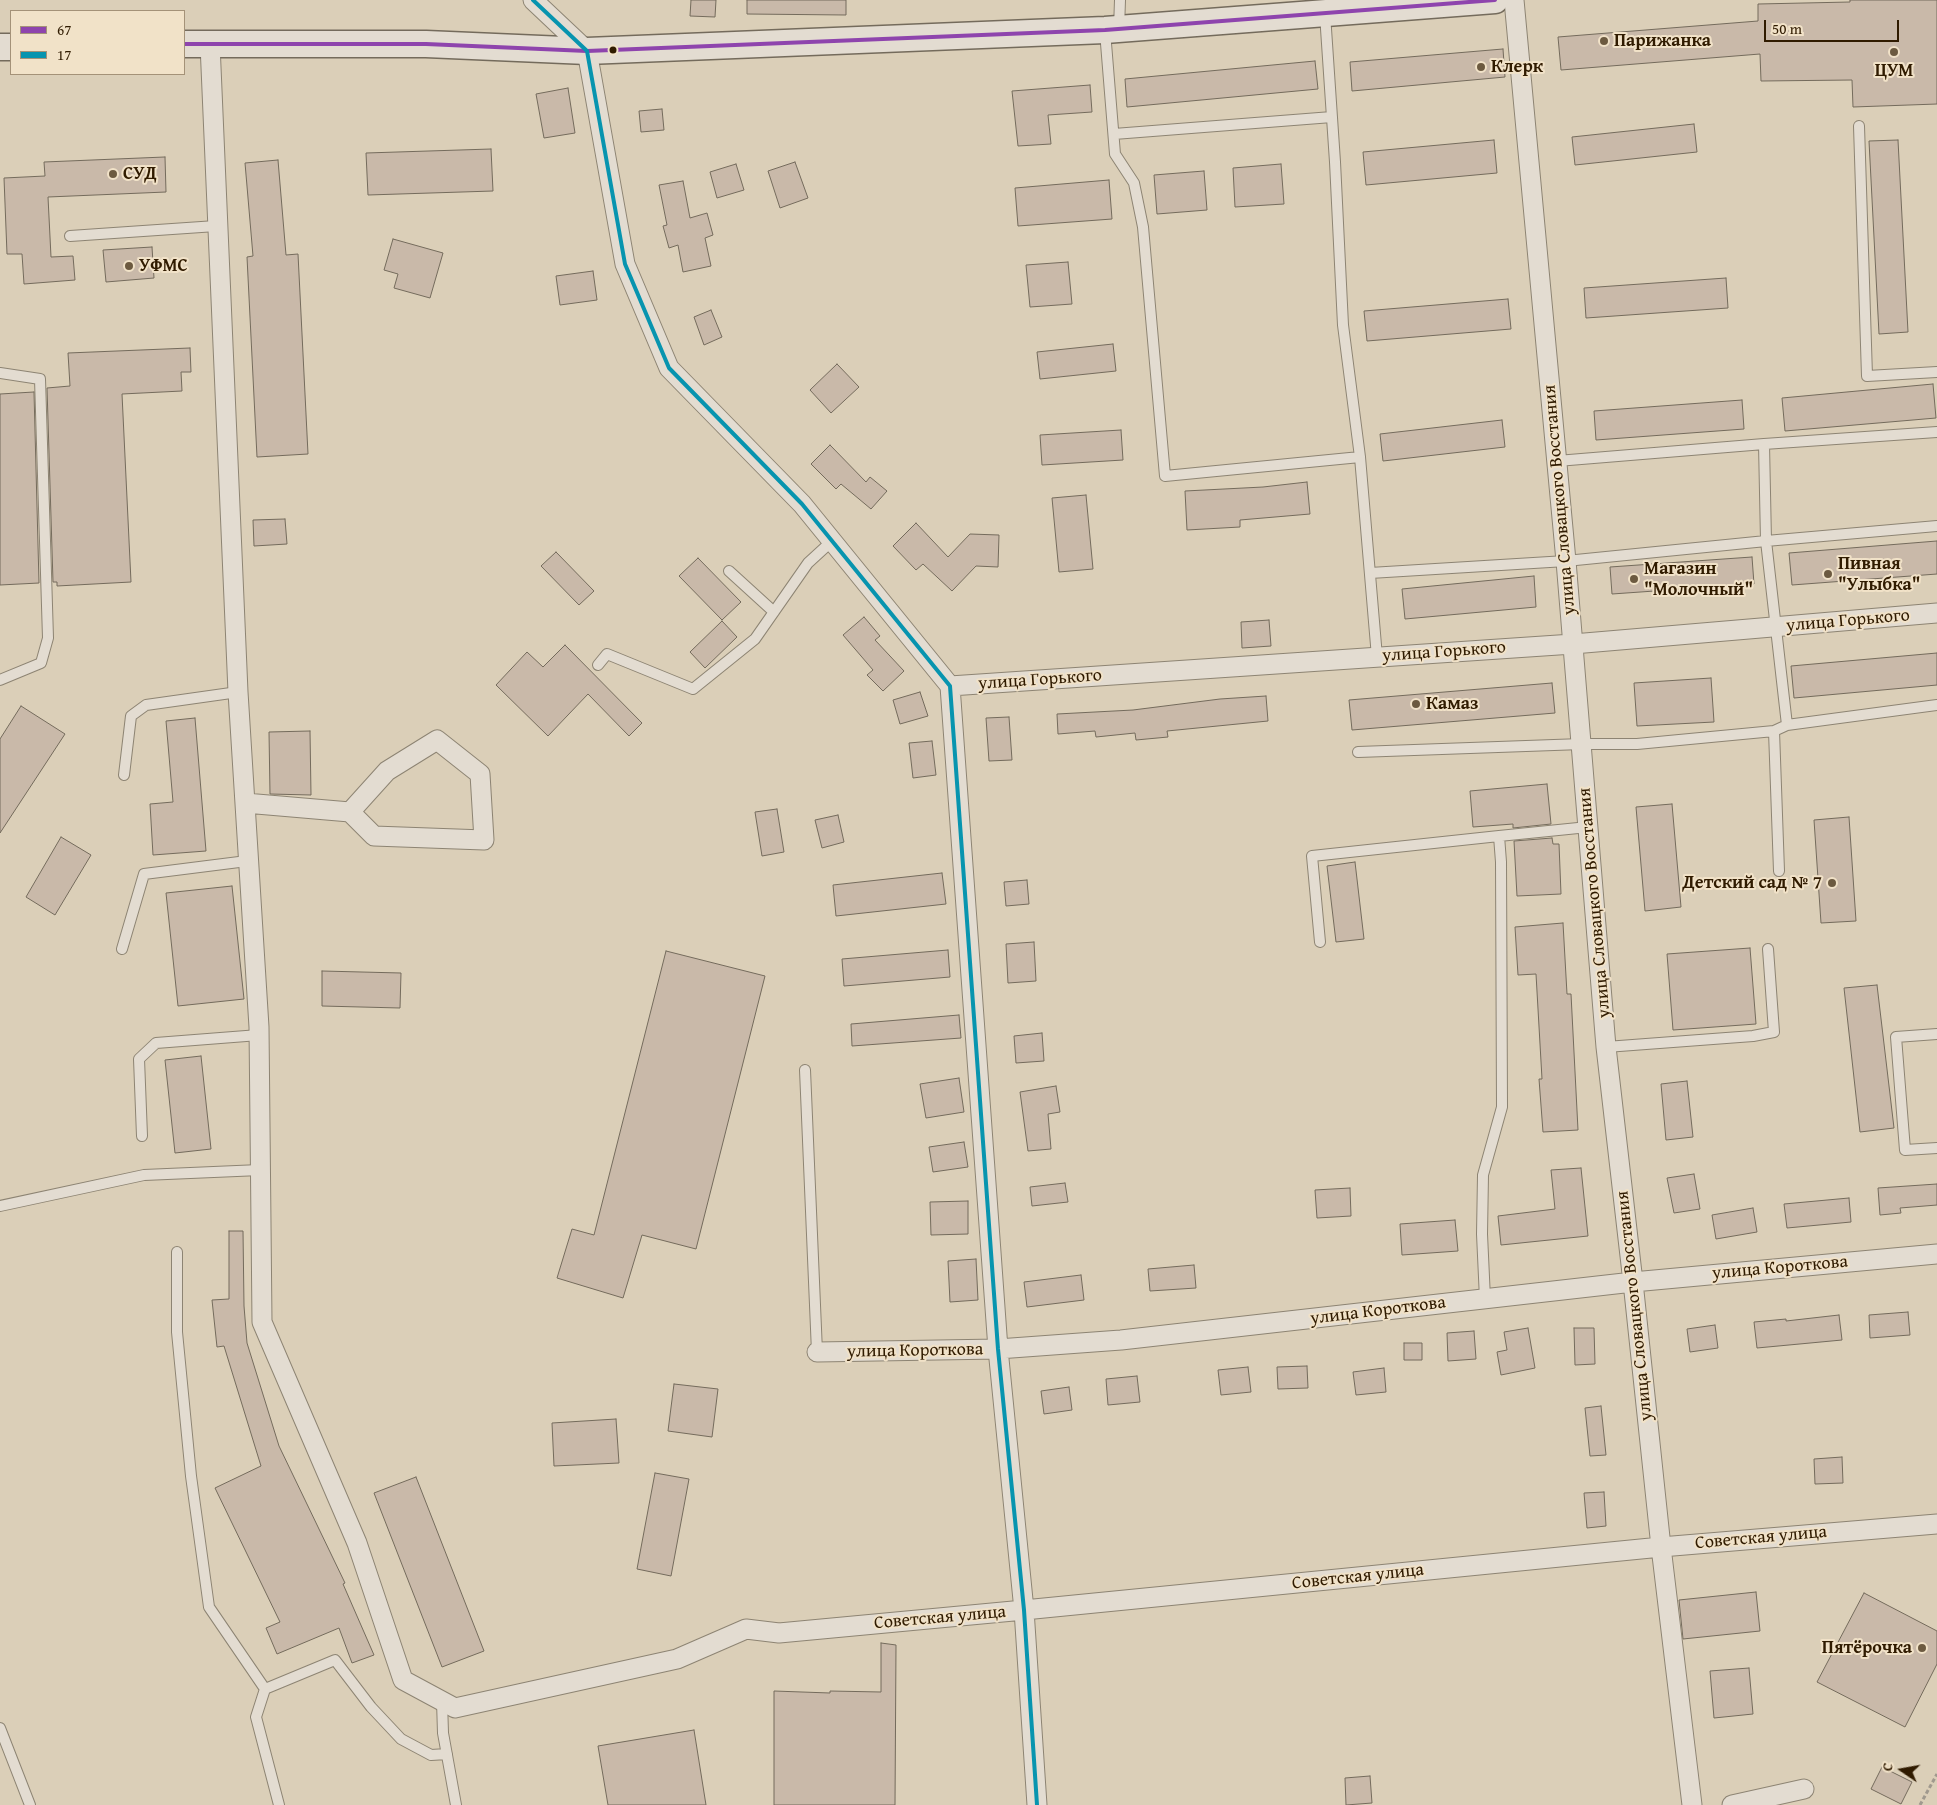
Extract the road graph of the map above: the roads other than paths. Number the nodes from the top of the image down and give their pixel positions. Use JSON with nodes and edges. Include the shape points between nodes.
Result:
{"nodes":[{"id":1,"x":533,"y":0,"type":"edge"},
{"id":2,"x":1120,"y":0,"type":"edge"},
{"id":3,"x":1495,"y":0,"type":"edge"},
{"id":4,"x":1514,"y":0,"type":"edge"},
{"id":5,"x":1430,"y":2,"type":"edge"},
{"id":6,"x":1325,"y":13,"type":"junction"},
{"id":7,"x":1112,"y":29,"type":"junction"},
{"id":8,"x":185,"y":44,"type":"edge"},
{"id":9,"x":210,"y":44,"type":"junction"},
{"id":10,"x":588,"y":51,"type":"junction"},
{"id":11,"x":1332,"y":117,"type":"junction"},
{"id":12,"x":1859,"y":126,"type":"dead end"},
{"id":13,"x":1114,"y":134,"type":"junction"},
{"id":14,"x":216,"y":226,"type":"junction"},
{"id":15,"x":70,"y":236,"type":"dead end"},
{"id":16,"x":1937,"y":372,"type":"edge"},
{"id":17,"x":0,"y":373,"type":"edge"},
{"id":18,"x":1937,"y":432,"type":"edge"},
{"id":19,"x":1764,"y":444,"type":"junction"},
{"id":20,"x":1360,"y":456,"type":"junction"},
{"id":21,"x":1557,"y":461,"type":"junction"},
{"id":22,"x":1937,"y":526,"type":"edge"},
{"id":23,"x":832,"y":541,"type":"junction"},
{"id":24,"x":1766,"y":541,"type":"junction"},
{"id":25,"x":1566,"y":561,"type":"junction"},
{"id":26,"x":729,"y":571,"type":"dead end"},
{"id":27,"x":1370,"y":572,"type":"junction"},
{"id":28,"x":774,"y":612,"type":"junction"},
{"id":29,"x":1937,"y":613,"type":"edge"},
{"id":30,"x":1776,"y":627,"type":"junction"},
{"id":31,"x":1573,"y":644,"type":"junction"},
{"id":32,"x":1378,"y":657,"type":"junction"},
{"id":33,"x":598,"y":664,"type":"dead end"},
{"id":34,"x":0,"y":680,"type":"edge"},
{"id":35,"x":950,"y":686,"type":"junction"},
{"id":36,"x":238,"y":692,"type":"junction"},
{"id":37,"x":1937,"y":705,"type":"edge"},
{"id":38,"x":1787,"y":725,"type":"junction"},
{"id":39,"x":1774,"y":731,"type":"junction"},
{"id":40,"x":1582,"y":744,"type":"junction"},
{"id":41,"x":1358,"y":752,"type":"dead end"},
{"id":42,"x":124,"y":775,"type":"dead end"},
{"id":43,"x":245,"y":803,"type":"junction"},
{"id":44,"x":350,"y":812,"type":"junction"},
{"id":45,"x":1588,"y":827,"type":"junction"},
{"id":46,"x":1499,"y":836,"type":"junction"},
{"id":47,"x":248,"y":861,"type":"junction"},
{"id":48,"x":1779,"y":871,"type":"dead end"},
{"id":49,"x":1320,"y":942,"type":"dead end"},
{"id":50,"x":122,"y":949,"type":"dead end"},
{"id":51,"x":1768,"y":949,"type":"dead end"},
{"id":52,"x":1937,"y":1034,"type":"edge"},
{"id":53,"x":259,"y":1035,"type":"junction"},
{"id":54,"x":1606,"y":1047,"type":"junction"},
{"id":55,"x":805,"y":1070,"type":"dead end"},
{"id":56,"x":142,"y":1136,"type":"dead end"},
{"id":57,"x":1937,"y":1148,"type":"edge"},
{"id":58,"x":260,"y":1170,"type":"junction"},
{"id":59,"x":0,"y":1206,"type":"edge"},
{"id":60,"x":177,"y":1252,"type":"dead end"},
{"id":61,"x":1937,"y":1254,"type":"edge"},
{"id":62,"x":1633,"y":1282,"type":"junction"},
{"id":63,"x":1486,"y":1299,"type":"junction"},
{"id":64,"x":998,"y":1349,"type":"junction"},
{"id":65,"x":817,"y":1352,"type":"joint"},
{"id":66,"x":1937,"y":1524,"type":"edge"},
{"id":67,"x":1661,"y":1546,"type":"junction"},
{"id":68,"x":1024,"y":1610,"type":"junction"},
{"id":69,"x":264,"y":1689,"type":"junction"},
{"id":70,"x":442,"y":1701,"type":"junction"},
{"id":71,"x":0,"y":1728,"type":"edge"},
{"id":72,"x":447,"y":1754,"type":"junction"},
{"id":73,"x":1804,"y":1789,"type":"dead end"},
{"id":74,"x":30,"y":1805,"type":"edge"},
{"id":75,"x":279,"y":1805,"type":"edge"},
{"id":76,"x":456,"y":1805,"type":"edge"},
{"id":77,"x":1037,"y":1805,"type":"edge"},
{"id":78,"x":1692,"y":1805,"type":"edge"},
{"id":79,"x":1732,"y":1805,"type":"edge"}],
"edges":[{"from":1,"to":10,"type":"street"},
{"from":2,"to":7,"type":"lane"},
{"from":3,"to":5,"type":"main road"},
{"from":4,"to":21,"type":"street","name":"улица Словацкого Восстания"},
{"from":5,"to":6,"type":"main road"},
{"from":6,"to":7,"type":"main road"},
{"from":6,"to":11,"type":"lane"},
{"from":7,"to":10,"type":"main road"},
{"from":7,"to":13,"type":"lane"},
{"from":8,"to":9,"type":"main road"},
{"from":9,"to":10,"type":"main road","via":[[426,44]]},
{"from":9,"to":14,"type":"street","name":"Советская улица"},
{"from":10,"to":23,"type":"street","via":[[625,264],[668,368],[802,504]]},
{"from":11,"to":13,"type":"lane"},
{"from":11,"to":20,"type":"lane","via":[[1343,325]]},
{"from":12,"to":16,"type":"lane","via":[[1867,376]]},
{"from":13,"to":20,"type":"lane","via":[[1116,154],[1134,183],[1143,227],[1165,476]]},
{"from":14,"to":15,"type":"lane"},
{"from":14,"to":36,"type":"street","name":"Советская улица"},
{"from":17,"to":34,"type":"lane","via":[[40,379],[48,638],[41,663]]},
{"from":18,"to":19,"type":"lane"},
{"from":19,"to":21,"type":"lane"},
{"from":19,"to":24,"type":"lane"},
{"from":20,"to":27,"type":"lane"},
{"from":21,"to":25,"type":"street","name":"улица Словацкого Восстания"},
{"from":22,"to":24,"type":"lane"},
{"from":23,"to":28,"type":"lane","via":[[808,563]]},
{"from":23,"to":35,"type":"street"},
{"from":24,"to":25,"type":"lane"},
{"from":24,"to":30,"type":"lane"},
{"from":25,"to":27,"type":"lane"},
{"from":25,"to":31,"type":"street","name":"улица Словацкого Восстания"},
{"from":26,"to":28,"type":"lane"},
{"from":27,"to":32,"type":"lane"},
{"from":28,"to":33,"type":"lane","via":[[755,639],[693,688],[607,654]]},
{"from":29,"to":30,"type":"street","name":"улица Горького"},
{"from":30,"to":31,"type":"street","name":"улица Горького"},
{"from":30,"to":38,"type":"lane"},
{"from":31,"to":32,"type":"street","name":"улица Горького"},
{"from":31,"to":40,"type":"street","name":"улица Словацкого Восстания"},
{"from":32,"to":35,"type":"street","name":"улица Горького"},
{"from":35,"to":64,"type":"street"},
{"from":36,"to":42,"type":"lane","via":[[146,705],[131,716]]},
{"from":36,"to":43,"type":"street","name":"Советская улица"},
{"from":37,"to":38,"type":"lane"},
{"from":38,"to":39,"type":"lane"},
{"from":39,"to":40,"type":"lane","via":[[1637,744]]},
{"from":39,"to":48,"type":"lane"},
{"from":40,"to":41,"type":"lane"},
{"from":40,"to":45,"type":"street","name":"улица Словацкого Восстания"},
{"from":43,"to":44,"type":"street"},
{"from":43,"to":47,"type":"street","name":"Советская улица"},
{"from":44,"to":44,"type":"street","via":[[387,771],[437,740],[480,774],[484,840],[374,836]]},
{"from":45,"to":46,"type":"lane"},
{"from":45,"to":54,"type":"street","name":"улица Словацкого Восстания"},
{"from":46,"to":49,"type":"lane","via":[[1312,856]]},
{"from":46,"to":63,"type":"lane","via":[[1502,1107],[1483,1174]]},
{"from":47,"to":50,"type":"lane","via":[[144,874]]},
{"from":47,"to":53,"type":"street","name":"Советская улица"},
{"from":51,"to":54,"type":"lane","via":[[1774,1032]]},
{"from":52,"to":57,"type":"lane","via":[[1896,1037],[1905,1150]]},
{"from":53,"to":56,"type":"lane","via":[[156,1043],[139,1058]]},
{"from":53,"to":58,"type":"street","name":"Советская улица"},
{"from":54,"to":62,"type":"street","name":"улица Словацкого Восстания"},
{"from":55,"to":65,"type":"lane"},
{"from":58,"to":59,"type":"lane","via":[[144,1175]]},
{"from":58,"to":70,"type":"street","name":"Советская улица","via":[[262,1322],[357,1543],[403,1680]]},
{"from":60,"to":69,"type":"lane","via":[[178,1342],[191,1476],[209,1607]]},
{"from":61,"to":62,"type":"street","name":"улица Короткова"},
{"from":62,"to":63,"type":"street","name":"улица Короткова"},
{"from":62,"to":67,"type":"street","name":"улица Словацкого Восстания"},
{"from":63,"to":64,"type":"street","name":"улица Короткова","via":[[1121,1340]]},
{"from":64,"to":65,"type":"street","name":"улица Короткова"},
{"from":64,"to":68,"type":"street"},
{"from":66,"to":67,"type":"street","name":"Советская улица"},
{"from":67,"to":68,"type":"street","name":"Советская улица"},
{"from":67,"to":78,"type":"street","name":"улица Словацкого Восстания"},
{"from":68,"to":70,"type":"street","name":"Советская улица","via":[[779,1633],[746,1629],[677,1659],[455,1708]]},
{"from":68,"to":77,"type":"street"},
{"from":69,"to":72,"type":"lane","via":[[335,1660],[371,1708],[401,1739],[431,1755]]},
{"from":69,"to":75,"type":"lane","via":[[256,1717]]},
{"from":70,"to":72,"type":"lane"},
{"from":71,"to":74,"type":"lane"},
{"from":72,"to":76,"type":"lane"},
{"from":73,"to":79,"type":"street"}]}
